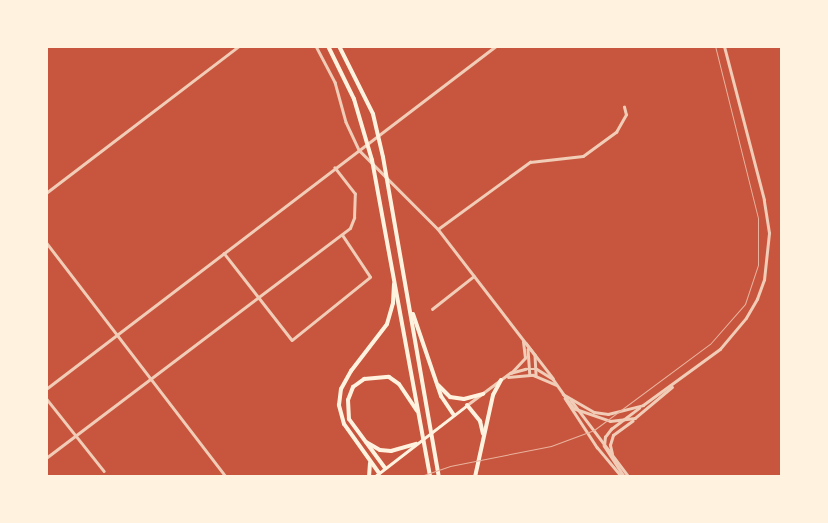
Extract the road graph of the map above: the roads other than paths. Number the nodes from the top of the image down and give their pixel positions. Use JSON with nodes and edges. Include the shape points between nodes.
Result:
{"nodes":[{"id":1,"x":239,"y":46,"type":"edge"},
{"id":2,"x":316,"y":46,"type":"edge"},
{"id":3,"x":328,"y":46,"type":"edge"},
{"id":4,"x":340,"y":46,"type":"edge"},
{"id":5,"x":496,"y":46,"type":"edge"},
{"id":6,"x":724,"y":46,"type":"edge"},
{"id":7,"x":624,"y":107,"type":"dead end"},
{"id":8,"x":359,"y":150,"type":"junction"},
{"id":9,"x":335,"y":168,"type":"junction"},
{"id":10,"x":46,"y":192,"type":"edge"},
{"id":11,"x":438,"y":229,"type":"junction"},
{"id":12,"x":342,"y":235,"type":"junction"},
{"id":13,"x":46,"y":242,"type":"edge"},
{"id":14,"x":224,"y":253,"type":"junction"},
{"id":15,"x":474,"y":276,"type":"junction"},
{"id":16,"x":394,"y":277,"type":"junction"},
{"id":17,"x":260,"y":298,"type":"junction"},
{"id":18,"x":409,"y":300,"type":"junction"},
{"id":19,"x":432,"y":309,"type":"dead end"},
{"id":20,"x":118,"y":334,"type":"junction"},
{"id":21,"x":523,"y":341,"type":"junction"},
{"id":22,"x":528,"y":347,"type":"junction"},
{"id":23,"x":531,"y":369,"type":"junction"},
{"id":24,"x":537,"y":369,"type":"junction"},
{"id":25,"x":510,"y":373,"type":"junction"},
{"id":26,"x":530,"y":375,"type":"junction"},
{"id":27,"x":536,"y":376,"type":"junction"},
{"id":28,"x":506,"y":377,"type":"junction"},
{"id":29,"x":553,"y":379,"type":"junction"},
{"id":30,"x":151,"y":380,"type":"junction"},
{"id":31,"x":501,"y":380,"type":"junction"},
{"id":32,"x":435,"y":381,"type":"junction"},
{"id":33,"x":679,"y":381,"type":"junction"},
{"id":34,"x":556,"y":385,"type":"junction"},
{"id":35,"x":46,"y":389,"type":"edge"},
{"id":36,"x":483,"y":394,"type":"junction"},
{"id":37,"x":563,"y":394,"type":"junction"},
{"id":38,"x":46,"y":398,"type":"edge"},
{"id":39,"x":571,"y":400,"type":"junction"},
{"id":40,"x":467,"y":405,"type":"junction"},
{"id":41,"x":642,"y":405,"type":"junction"},
{"id":42,"x":580,"y":412,"type":"junction"},
{"id":43,"x":419,"y":414,"type":"junction"},
{"id":44,"x":454,"y":415,"type":"junction"},
{"id":45,"x":635,"y":418,"type":"junction"},
{"id":46,"x":622,"y":421,"type":"junction"},
{"id":47,"x":77,"y":435,"type":"junction"},
{"id":48,"x":483,"y":436,"type":"junction"},
{"id":49,"x":360,"y":437,"type":"junction"},
{"id":50,"x":604,"y":443,"type":"junction"},
{"id":51,"x":416,"y":444,"type":"junction"},
{"id":52,"x":612,"y":454,"type":"junction"},
{"id":53,"x":46,"y":458,"type":"edge"},
{"id":54,"x":370,"y":461,"type":"junction"},
{"id":55,"x":385,"y":468,"type":"junction"},
{"id":56,"x":104,"y":471,"type":"dead end"},
{"id":57,"x":379,"y":473,"type":"junction"},
{"id":58,"x":475,"y":476,"type":"edge"},
{"id":59,"x":226,"y":477,"type":"edge"},
{"id":60,"x":369,"y":477,"type":"edge"},
{"id":61,"x":374,"y":477,"type":"edge"},
{"id":62,"x":430,"y":477,"type":"edge"},
{"id":63,"x":439,"y":477,"type":"edge"},
{"id":64,"x":623,"y":477,"type":"edge"},
{"id":65,"x":629,"y":477,"type":"edge"}],
"edges":[{"from":1,"to":10,"type":"street"},
{"from":2,"to":8,"type":"street","via":[[335,82],[346,122]]},
{"from":3,"to":16,"type":"highway","via":[[365,131]]},
{"from":4,"to":18,"type":"highway","via":[[373,114]]},
{"from":5,"to":8,"type":"street"},
{"from":6,"to":33,"type":"street","via":[[764,200],[769,233],[768,258],[764,280],[746,318],[720,349]]},
{"from":7,"to":11,"type":"street","via":[[626,115],[616,132],[582,156],[530,162]]},
{"from":8,"to":9,"type":"street"},
{"from":8,"to":11,"type":"street"},
{"from":9,"to":12,"type":"street","via":[[352,189],[355,200],[352,225]]},
{"from":9,"to":14,"type":"street"},
{"from":11,"to":15,"type":"street"},
{"from":12,"to":17,"type":"street"},
{"from":12,"to":17,"type":"street","via":[[370,277],[292,340]]},
{"from":13,"to":20,"type":"street"},
{"from":14,"to":17,"type":"street"},
{"from":14,"to":20,"type":"street"},
{"from":15,"to":19,"type":"street"},
{"from":15,"to":21,"type":"street"},
{"from":16,"to":43,"type":"highway"},
{"from":16,"to":54,"type":"highway","via":[[393,303],[387,324],[341,389],[339,405],[344,424]]},
{"from":17,"to":30,"type":"street"},
{"from":18,"to":32,"type":"highway"},
{"from":18,"to":63,"type":"highway"},
{"from":20,"to":30,"type":"street"},
{"from":20,"to":35,"type":"street"},
{"from":21,"to":22,"type":"street"},
{"from":21,"to":25,"type":"street","via":[[525,358]]},
{"from":21,"to":29,"type":"street","via":[[537,354]]},
{"from":22,"to":23,"type":"street"},
{"from":22,"to":24,"type":"street","via":[[535,355]]},
{"from":23,"to":24,"type":"street"},
{"from":23,"to":25,"type":"street"},
{"from":23,"to":26,"type":"street"},
{"from":24,"to":27,"type":"street"},
{"from":24,"to":29,"type":"street"},
{"from":25,"to":28,"type":"street"},
{"from":26,"to":27,"type":"street"},
{"from":26,"to":28,"type":"street"},
{"from":27,"to":34,"type":"street"},
{"from":28,"to":31,"type":"street"},
{"from":29,"to":34,"type":"street"},
{"from":30,"to":47,"type":"street"},
{"from":30,"to":59,"type":"street"},
{"from":31,"to":36,"type":"street"},
{"from":31,"to":48,"type":"highway","via":[[493,395]]},
{"from":32,"to":36,"type":"highway","via":[[450,397],[464,399]]},
{"from":32,"to":44,"type":"highway"},
{"from":33,"to":41,"type":"street"},
{"from":33,"to":45,"type":"street"},
{"from":34,"to":37,"type":"street"},
{"from":36,"to":40,"type":"street"},
{"from":37,"to":39,"type":"street"},
{"from":37,"to":42,"type":"street"},
{"from":37,"to":64,"type":"street","via":[[572,412]]},
{"from":38,"to":47,"type":"street"},
{"from":39,"to":41,"type":"street","via":[[594,412],[608,414]]},
{"from":39,"to":42,"type":"street"},
{"from":40,"to":44,"type":"main road"},
{"from":40,"to":48,"type":"highway","via":[[480,421]]},
{"from":41,"to":46,"type":"street"},
{"from":42,"to":46,"type":"street","via":[[610,421]]},
{"from":42,"to":50,"type":"street"},
{"from":43,"to":49,"type":"highway","via":[[399,384],[389,377],[364,379],[354,387],[348,400],[349,419]]},
{"from":43,"to":62,"type":"highway"},
{"from":44,"to":51,"type":"main road"},
{"from":45,"to":46,"type":"street"},
{"from":45,"to":52,"type":"street","via":[[613,435]]},
{"from":46,"to":50,"type":"street","via":[[611,429]]},
{"from":47,"to":53,"type":"street"},
{"from":47,"to":56,"type":"street"},
{"from":48,"to":58,"type":"highway"},
{"from":49,"to":51,"type":"highway","via":[[380,450]]},
{"from":49,"to":55,"type":"highway"},
{"from":50,"to":52,"type":"street"},
{"from":50,"to":64,"type":"street"},
{"from":51,"to":55,"type":"main road"},
{"from":52,"to":65,"type":"street"},
{"from":54,"to":57,"type":"highway"},
{"from":54,"to":60,"type":"highway"},
{"from":55,"to":57,"type":"main road"},
{"from":57,"to":61,"type":"main road"}]}
